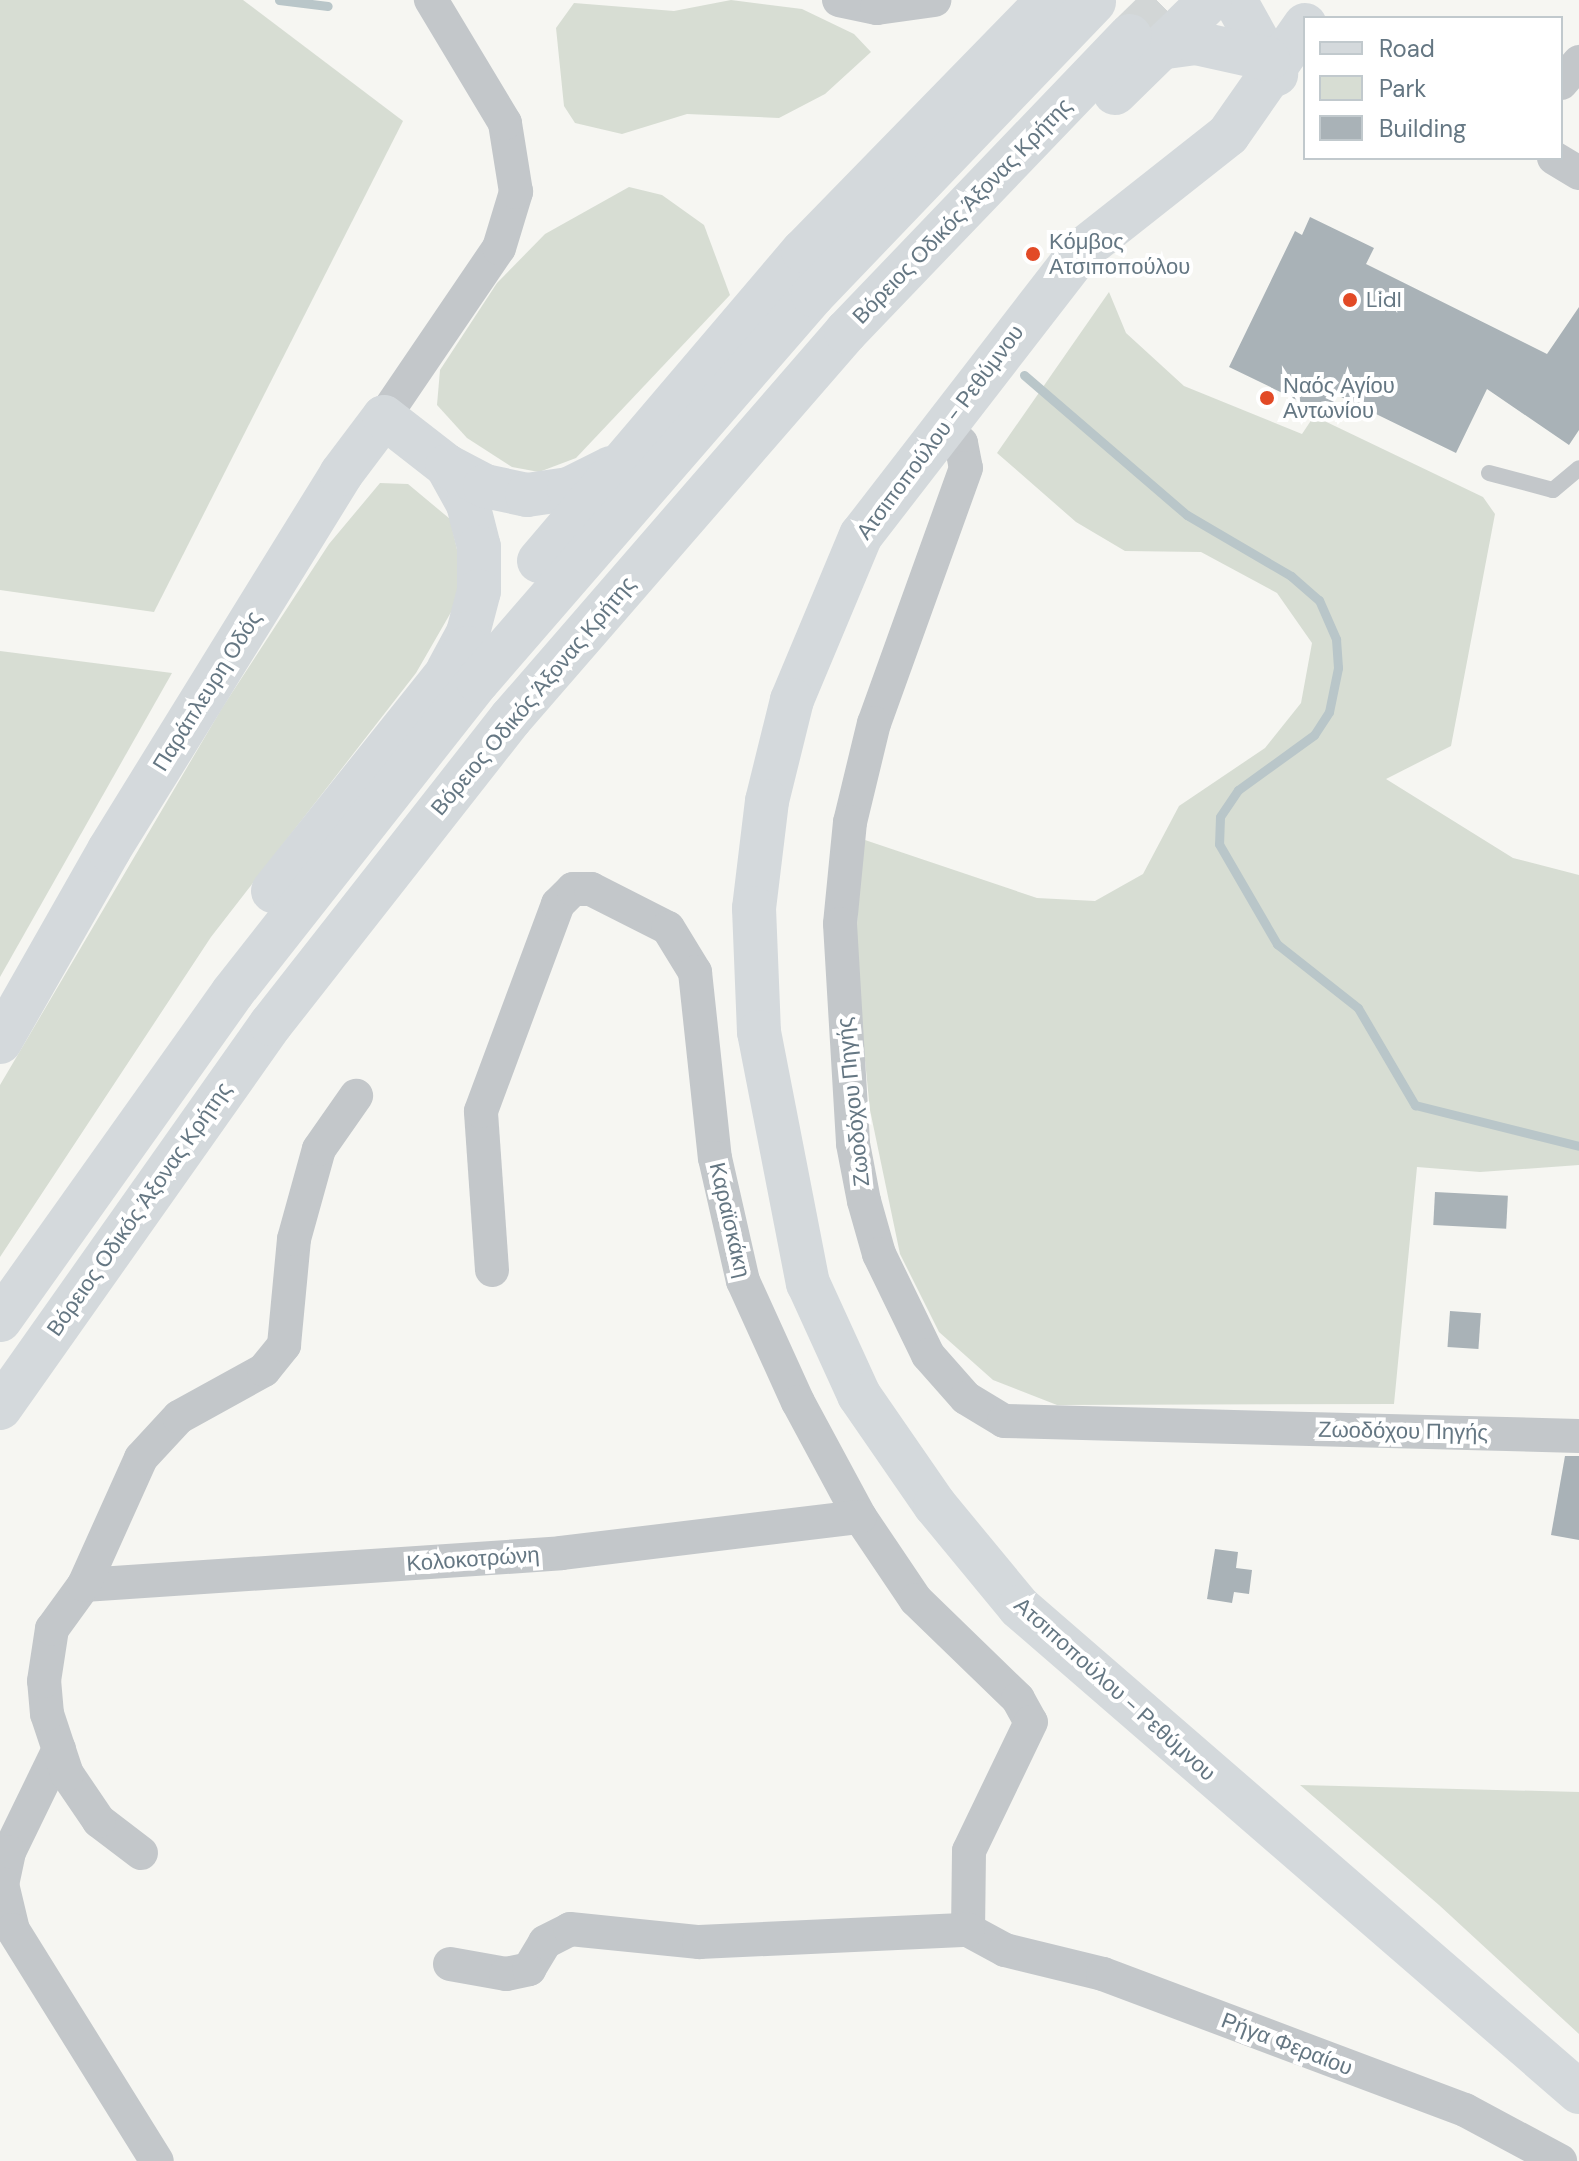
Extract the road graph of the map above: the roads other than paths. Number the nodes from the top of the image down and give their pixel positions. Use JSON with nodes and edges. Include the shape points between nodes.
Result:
{"nodes":[{"id":1,"x":431,"y":0,"type":"edge"},
{"id":2,"x":839,"y":0,"type":"edge"},
{"id":3,"x":934,"y":0,"type":"edge"},
{"id":4,"x":1048,"y":0,"type":"edge"},
{"id":5,"x":1210,"y":0,"type":"edge"},
{"id":6,"x":1235,"y":0,"type":"edge"},
{"id":7,"x":1289,"y":0,"type":"edge"},
{"id":8,"x":1094,"y":2,"type":"tunnel mouth"},
{"id":9,"x":1307,"y":16,"type":"edge"},
{"id":10,"x":1303,"y":27,"type":"edge"},
{"id":11,"x":1144,"y":42,"type":"junction"},
{"id":12,"x":1579,"y":62,"type":"edge"},
{"id":13,"x":1272,"y":66,"type":"junction"},
{"id":14,"x":1563,"y":81,"type":"edge"},
{"id":15,"x":1557,"y":160,"type":"edge"},
{"id":16,"x":1579,"y":173,"type":"edge"},
{"id":17,"x":384,"y":417,"type":"junction"},
{"id":18,"x":944,"y":425,"type":"junction"},
{"id":19,"x":639,"y":442,"type":"junction"},
{"id":20,"x":447,"y":466,"type":"junction"},
{"id":21,"x":1579,"y":468,"type":"edge"},
{"id":22,"x":1489,"y":473,"type":"dead end"},
{"id":23,"x":447,"y":671,"type":"junction"},
{"id":24,"x":0,"y":1042,"type":"edge"},
{"id":25,"x":356,"y":1096,"type":"dead end"},
{"id":26,"x":59,"y":1231,"type":"junction"},
{"id":27,"x":492,"y":1270,"type":"dead end"},
{"id":28,"x":0,"y":1320,"type":"edge"},
{"id":29,"x":0,"y":1408,"type":"edge"},
{"id":30,"x":1579,"y":1436,"type":"edge"},
{"id":31,"x":860,"y":1517,"type":"junction"},
{"id":32,"x":84,"y":1585,"type":"junction"},
{"id":33,"x":59,"y":1749,"type":"junction"},
{"id":34,"x":141,"y":1853,"type":"dead end"},
{"id":35,"x":968,"y":1930,"type":"junction"},
{"id":36,"x":450,"y":1964,"type":"dead end"},
{"id":37,"x":1579,"y":2092,"type":"edge"},
{"id":38,"x":157,"y":2161,"type":"edge"},
{"id":39,"x":1560,"y":2161,"type":"edge"}],
"edges":[{"from":1,"to":17,"type":"street","via":[[505,123],[516,192],[499,248]]},
{"from":2,"to":3,"type":"street","via":[[877,8]]},
{"from":4,"to":19,"type":"main road","via":[[803,251]]},
{"from":5,"to":11,"type":"main road","name":"Βόρειος Οδικός Άξονας Κρήτης"},
{"from":6,"to":13,"type":"main road"},
{"from":7,"to":9,"type":"main road"},
{"from":8,"to":26,"type":"main road","via":[[813,295],[478,681],[233,992]]},
{"from":10,"to":13,"type":"main road","name":"Ατσιποπούλου - Ρεθύμνου"},
{"from":11,"to":13,"type":"main road","via":[[1196,43]]},
{"from":11,"to":29,"type":"main road","name":"Βόρειος Οδικός Άξονας Κρήτης","via":[[720,516],[484,799],[212,1144],[101,1258]]},
{"from":12,"to":14,"type":"street"},
{"from":13,"to":18,"type":"main road","name":"Ατσιποπούλου - Ρεθύμνου","via":[[1199,164],[1080,252]]},
{"from":15,"to":16,"type":"street"},
{"from":17,"to":20,"type":"main road"},
{"from":17,"to":24,"type":"main road","name":"Παράπλευρη Οδός","via":[[341,474],[109,850]]},
{"from":18,"to":30,"type":"street","name":"Ζωοδόχου Πηγής","via":[[961,443],[966,468],[874,723],[850,822],[840,924],[853,1144],[864,1201],[879,1254],[928,1355],[966,1398],[1004,1421]]},
{"from":18,"to":37,"type":"main road","name":"Ατσιποπούλου - Ρεθύμνου","via":[[861,535],[792,700],[767,801],[754,908],[759,1032],[808,1283],[859,1395],[935,1505],[1019,1607]]},
{"from":19,"to":20,"type":"main road","via":[[608,471],[569,489],[539,493],[485,486]]},
{"from":19,"to":23,"type":"main road"},
{"from":20,"to":23,"type":"main road","via":[[468,504],[479,547],[479,591],[468,633]]},
{"from":21,"to":22,"type":"lane","via":[[1553,490]]},
{"from":23,"to":26,"type":"main road","via":[[210,977],[138,1084]]},
{"from":25,"to":32,"type":"street","via":[[319,1149],[294,1239],[284,1345],[264,1370],[179,1417],[141,1458]]},
{"from":26,"to":28,"type":"main road"},
{"from":27,"to":31,"type":"street","name":"Καραϊσκάκη","via":[[481,1111],[558,904],[573,889],[591,889],[668,928],[695,972],[715,1158],[743,1281],[798,1402]]},
{"from":31,"to":32,"type":"street","name":"Κολοκοτρώνη","via":[[561,1553]]},
{"from":31,"to":35,"type":"street","name":"Καραϊσκάκη","via":[[916,1600],[1018,1699],[1031,1722],[969,1851]]},
{"from":32,"to":33,"type":"street","via":[[52,1629],[46,1648],[47,1714]]},
{"from":33,"to":34,"type":"street","via":[[67,1774],[99,1821]]},
{"from":33,"to":38,"type":"street","via":[[9,1852],[2,1884],[13,1930]]},
{"from":35,"to":36,"type":"street","via":[[699,1942],[570,1929],[545,1942],[529,1969],[506,1974]]},
{"from":35,"to":39,"type":"street","name":"Ρήγα Φεραίου","via":[[1005,1950],[1103,1974],[1450,2105]]}]}
